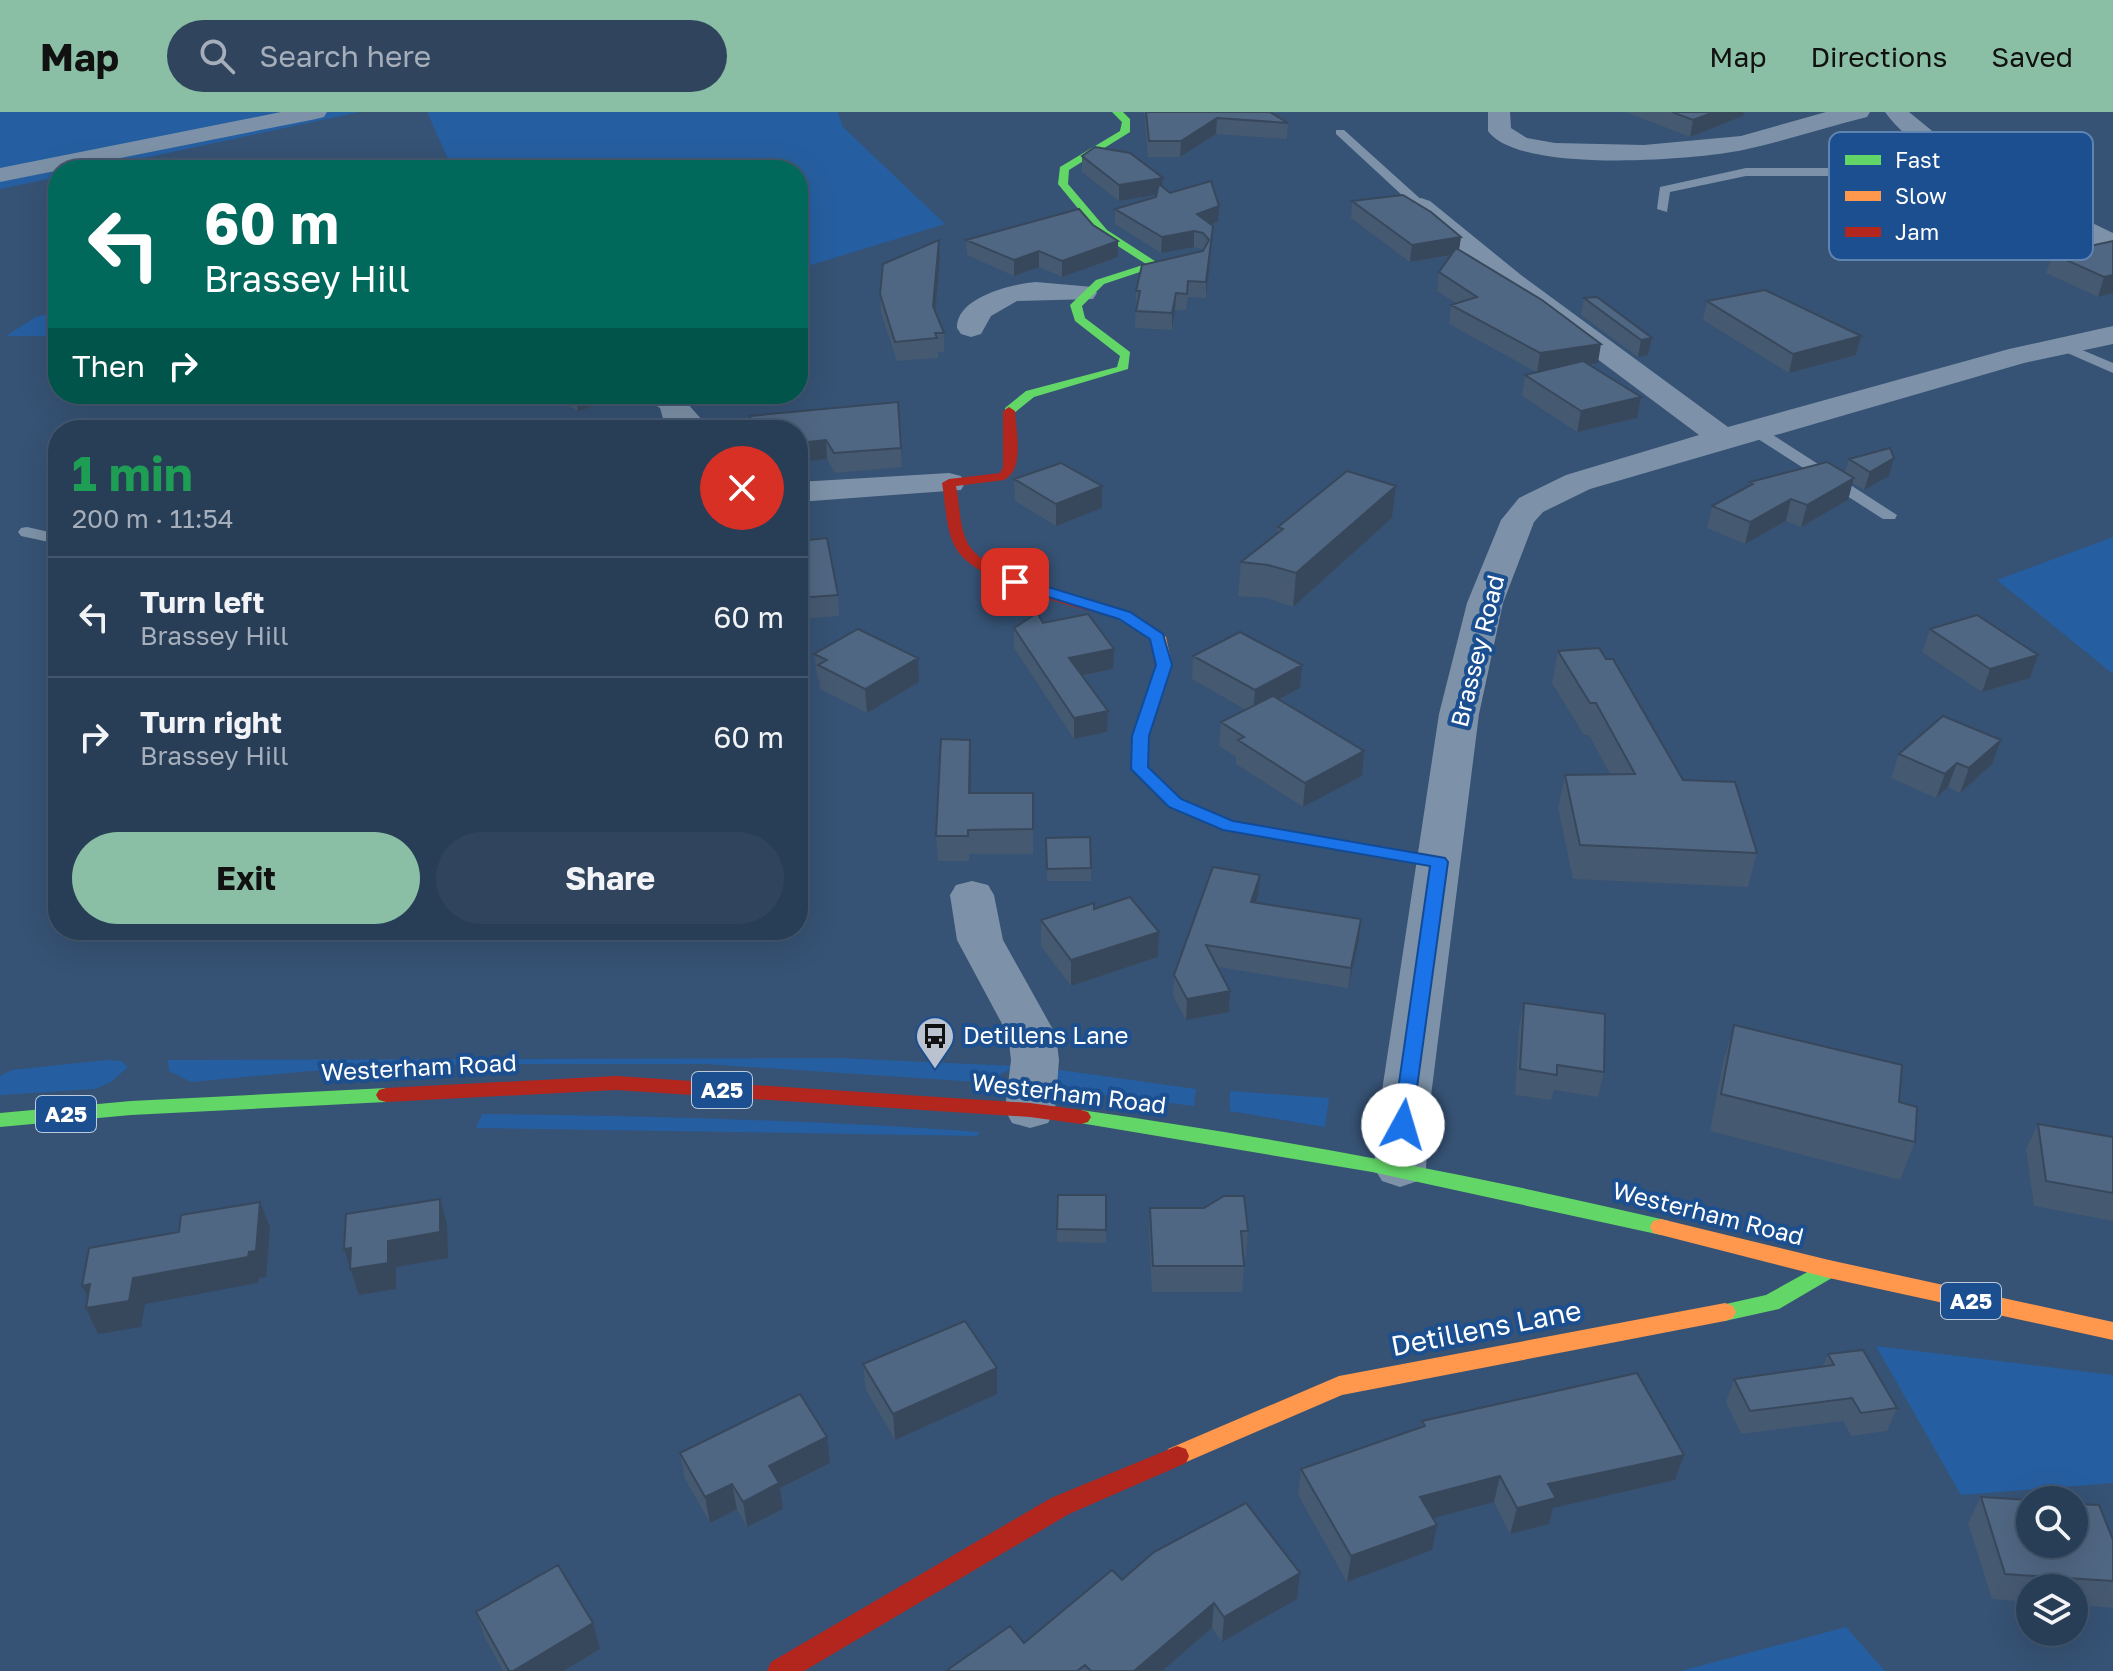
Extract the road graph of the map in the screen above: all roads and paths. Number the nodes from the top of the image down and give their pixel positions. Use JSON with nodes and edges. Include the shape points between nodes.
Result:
{"nodes":[{"id":1,"x":316,"y":112,"type":"edge"},
{"id":2,"x":1117,"y":112,"type":"edge"},
{"id":3,"x":1499,"y":112,"type":"edge"},
{"id":4,"x":1859,"y":112,"type":"edge"},
{"id":5,"x":1896,"y":112,"type":"edge"},
{"id":6,"x":1340,"y":132,"type":"dead end"},
{"id":7,"x":1916,"y":132,"type":"edge"},
{"id":8,"x":75,"y":160,"type":"edge"},
{"id":9,"x":48,"y":165,"type":"edge"},
{"id":10,"x":1829,"y":172,"type":"edge"},
{"id":11,"x":0,"y":175,"type":"edge"},
{"id":12,"x":1421,"y":206,"type":"joint"},
{"id":13,"x":1663,"y":209,"type":"dead end"},
{"id":14,"x":2093,"y":232,"type":"edge"},
{"id":15,"x":2113,"y":242,"type":"edge"},
{"id":16,"x":1083,"y":293,"type":"junction"},
{"id":17,"x":971,"y":328,"type":"dead end"},
{"id":18,"x":2113,"y":335,"type":"edge"},
{"id":19,"x":2061,"y":345,"type":"junction"},
{"id":20,"x":2113,"y":369,"type":"edge"},
{"id":21,"x":674,"y":404,"type":"edge"},
{"id":22,"x":687,"y":420,"type":"edge"},
{"id":23,"x":1738,"y":433,"type":"junction"},
{"id":24,"x":949,"y":483,"type":"junction"},
{"id":25,"x":808,"y":491,"type":"edge"},
{"id":26,"x":1889,"y":515,"type":"dead end"},
{"id":27,"x":27,"y":532,"type":"dead end"},
{"id":28,"x":48,"y":537,"type":"edge"},
{"id":29,"x":1439,"y":862,"type":"junction"},
{"id":30,"x":972,"y":895,"type":"dead end"},
{"id":31,"x":1030,"y":1110,"type":"junction"},
{"id":32,"x":0,"y":1120,"type":"edge"},
{"id":33,"x":1400,"y":1168,"type":"junction"},
{"id":34,"x":1829,"y":1269,"type":"junction"},
{"id":35,"x":2113,"y":1331,"type":"edge"},
{"id":36,"x":780,"y":1671,"type":"edge"}],
"edges":[{"from":1,"to":8,"type":"street"},
{"from":2,"to":16,"type":"street","via":[[1127,121],[1125,132],[1064,169],[1063,184],[1103,232],[1168,262],[1099,282]]},
{"from":3,"to":4,"type":"street","via":[[1498,130],[1508,139],[1569,153],[1739,143]]},
{"from":5,"to":7,"type":"street"},
{"from":6,"to":12,"type":"lane"},
{"from":9,"to":11,"type":"street"},
{"from":10,"to":13,"type":"lane","via":[[1746,172],[1664,190]]},
{"from":12,"to":23,"type":"street","via":[[1511,281]]},
{"from":14,"to":15,"type":"street"},
{"from":16,"to":17,"type":"street","via":[[1047,289],[1006,294],[983,305]]},
{"from":16,"to":24,"type":"street","via":[[1076,305],[1079,319],[1126,355],[1122,369],[1030,394],[1007,413],[1010,467],[1004,476]]},
{"from":18,"to":19,"type":"street","name":"Brassey Road"},
{"from":19,"to":20,"type":"lane"},
{"from":19,"to":23,"type":"street","name":"Brassey Road"},
{"from":21,"to":22,"type":"street","via":[[675,415]]},
{"from":23,"to":26,"type":"lane"},
{"from":23,"to":29,"type":"street","name":"Brassey Road","via":[[1578,482],[1531,505],[1518,520],[1485,603],[1459,714]]},
{"from":24,"to":25,"type":"street"},
{"from":24,"to":29,"type":"street","via":[[963,548],[974,561],[1015,582],[1124,616],[1158,637],[1164,665],[1141,736],[1139,769],[1175,803],[1229,826]]},
{"from":27,"to":28,"type":"lane"},
{"from":29,"to":33,"type":"street","name":"Brassey Road"},
{"from":30,"to":31,"type":"street","via":[[980,940],[1032,1035]]},
{"from":31,"to":32,"type":"street","name":"Westerham Road","number":"A25","via":[[616,1083],[131,1108]]},
{"from":31,"to":33,"type":"street","name":"Westerham Road","number":"A25"},
{"from":33,"to":34,"type":"street","name":"Westerham Road","number":"A25"},
{"from":34,"to":35,"type":"street","name":"Westerham Road","number":"A25"},
{"from":34,"to":36,"type":"street","name":"Detillens Lane","via":[[1771,1303],[1339,1386],[1060,1506]]}]}
